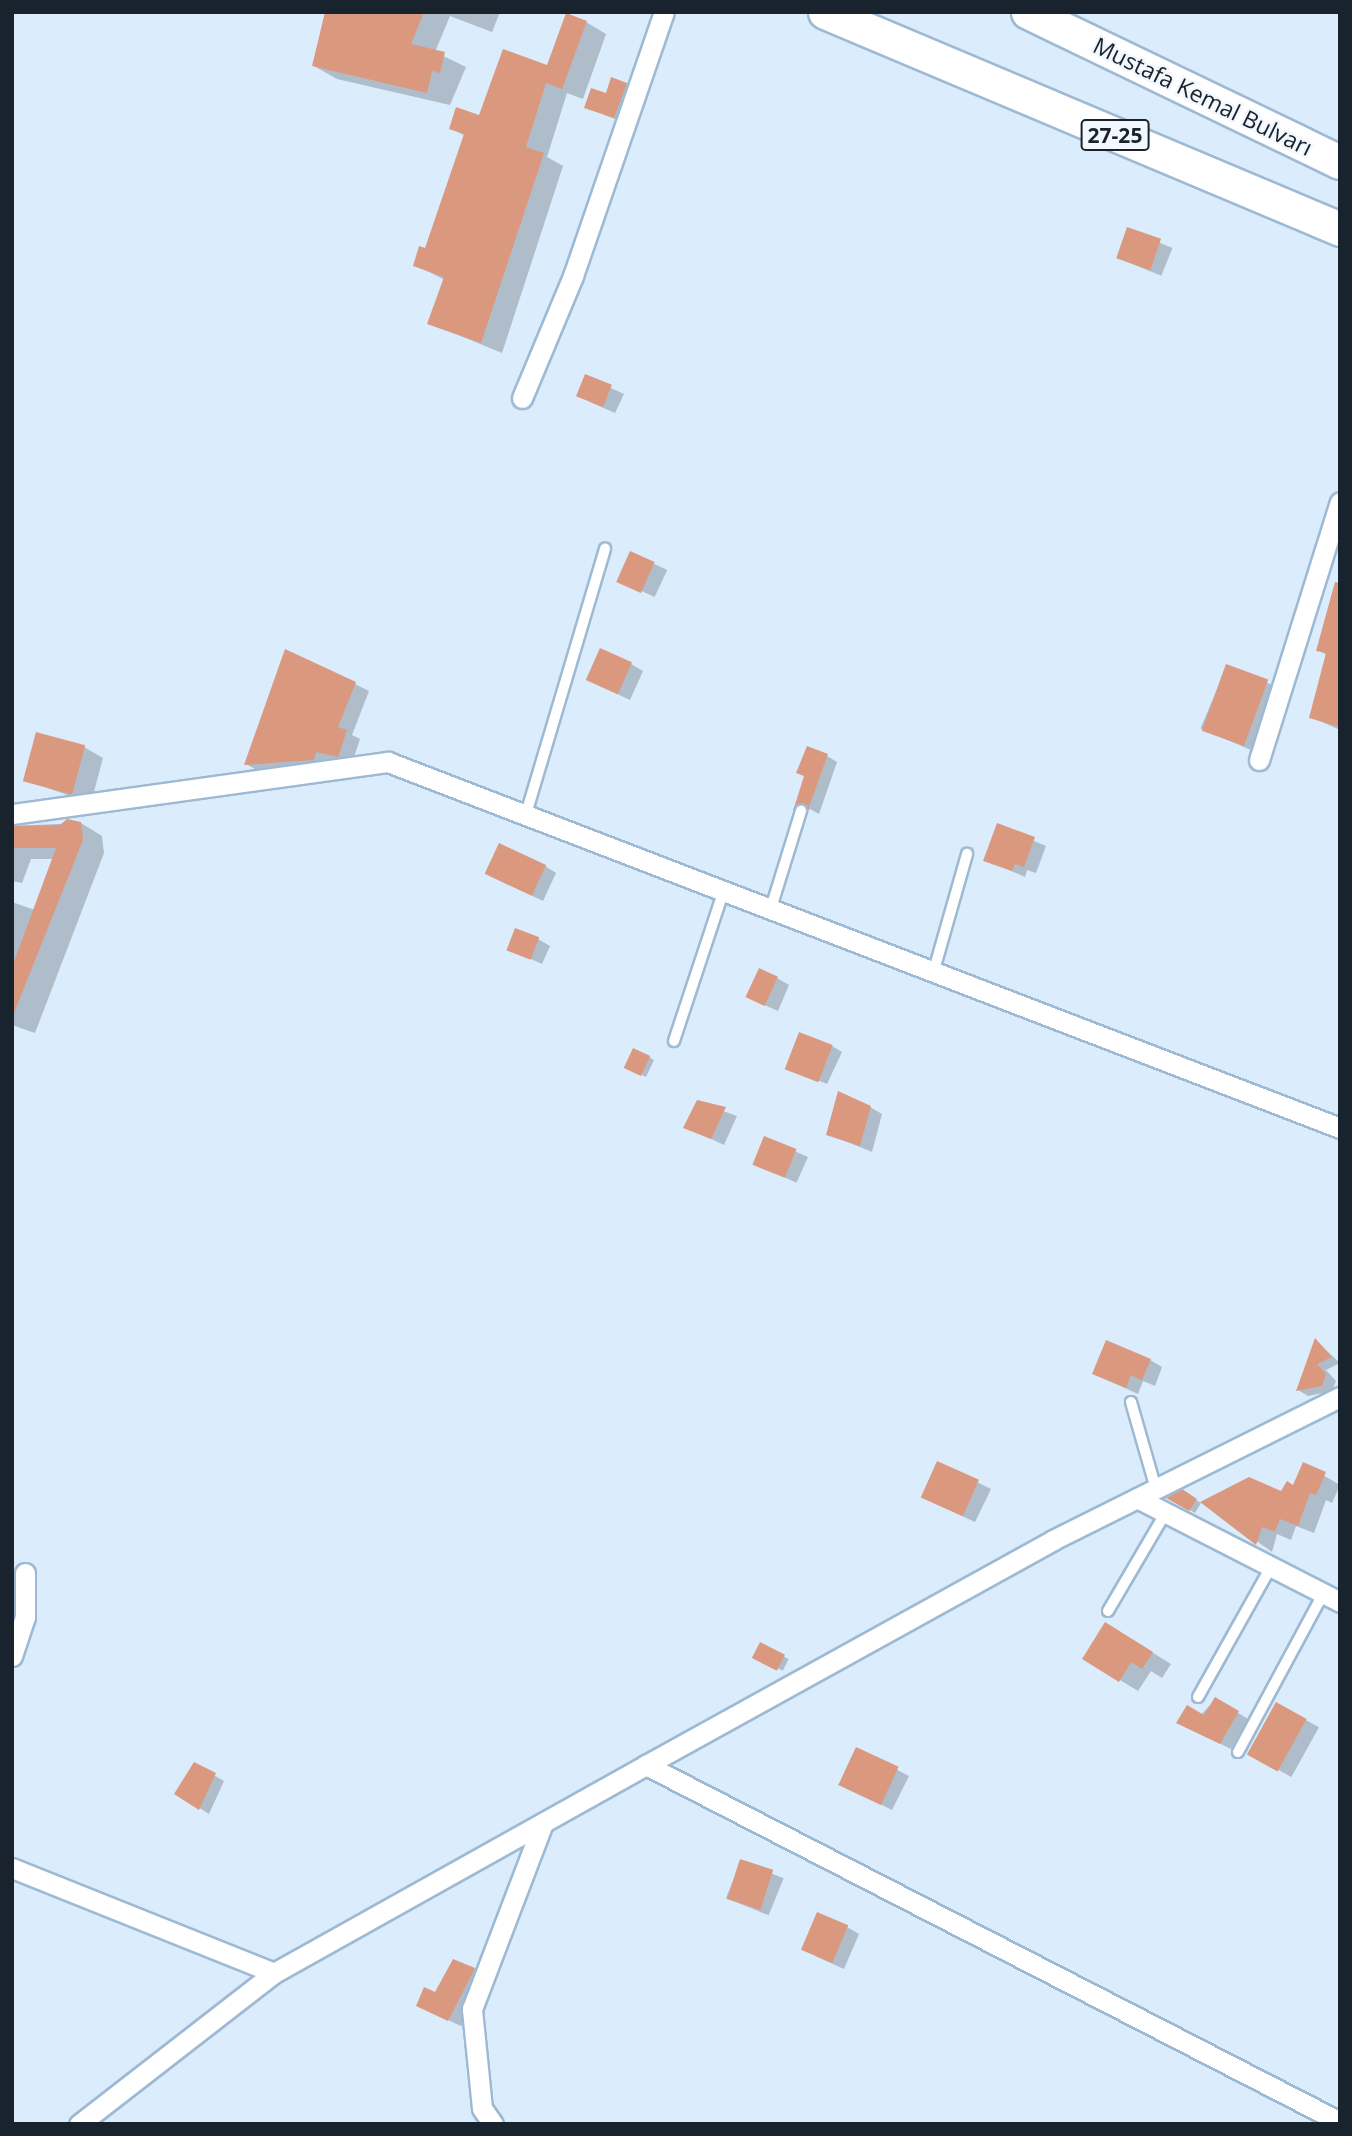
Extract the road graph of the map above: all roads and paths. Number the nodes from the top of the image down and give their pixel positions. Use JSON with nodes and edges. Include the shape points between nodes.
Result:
{"nodes":[{"id":1,"x":664,"y":12,"type":"edge"},
{"id":2,"x":825,"y":12,"type":"edge"},
{"id":3,"x":1028,"y":12,"type":"edge"},
{"id":4,"x":1340,"y":162,"type":"edge"},
{"id":5,"x":1340,"y":229,"type":"edge"},
{"id":6,"x":522,"y":398,"type":"dead end"},
{"id":7,"x":1340,"y":502,"type":"edge"},
{"id":8,"x":605,"y":549,"type":"dead end"},
{"id":9,"x":1259,"y":761,"type":"dead end"},
{"id":10,"x":801,"y":811,"type":"dead end"},
{"id":11,"x":12,"y":814,"type":"edge"},
{"id":12,"x":526,"y":814,"type":"junction"},
{"id":13,"x":967,"y":854,"type":"dead end"},
{"id":14,"x":724,"y":889,"type":"junction"},
{"id":15,"x":771,"y":908,"type":"junction"},
{"id":16,"x":934,"y":970,"type":"junction"},
{"id":17,"x":674,"y":1041,"type":"dead end"},
{"id":18,"x":1340,"y":1128,"type":"edge"},
{"id":19,"x":1340,"y":1396,"type":"edge"},
{"id":20,"x":1131,"y":1402,"type":"dead end"},
{"id":21,"x":1156,"y":1489,"type":"junction"},
{"id":22,"x":1137,"y":1498,"type":"junction"},
{"id":23,"x":1166,"y":1513,"type":"junction"},
{"id":24,"x":1271,"y":1567,"type":"junction"},
{"id":25,"x":25,"y":1573,"type":"dead end"},
{"id":26,"x":1331,"y":1598,"type":"edge"},
{"id":27,"x":1108,"y":1611,"type":"dead end"},
{"id":28,"x":12,"y":1656,"type":"edge"},
{"id":29,"x":1198,"y":1697,"type":"dead end"},
{"id":30,"x":1238,"y":1752,"type":"dead end"},
{"id":31,"x":646,"y":1765,"type":"junction"},
{"id":32,"x":542,"y":1823,"type":"junction"},
{"id":33,"x":12,"y":1868,"type":"edge"},
{"id":34,"x":274,"y":1973,"type":"junction"},
{"id":35,"x":484,"y":2119,"type":"edge"},
{"id":36,"x":1340,"y":2122,"type":"edge"},
{"id":37,"x":79,"y":2124,"type":"edge"}],
"edges":[{"from":1,"to":6,"type":"street","via":[[573,276]]},
{"from":2,"to":5,"type":"highway","number":"27-25"},
{"from":3,"to":4,"type":"highway","name":"Mustafa Kemal Bulvarı"},
{"from":7,"to":9,"type":"street"},
{"from":8,"to":12,"type":"lane"},
{"from":10,"to":15,"type":"lane"},
{"from":11,"to":12,"type":"street","via":[[388,762]]},
{"from":12,"to":14,"type":"street"},
{"from":13,"to":16,"type":"lane"},
{"from":14,"to":15,"type":"street"},
{"from":14,"to":17,"type":"lane"},
{"from":15,"to":16,"type":"street"},
{"from":16,"to":18,"type":"street"},
{"from":19,"to":21,"type":"street"},
{"from":20,"to":21,"type":"lane"},
{"from":21,"to":22,"type":"street"},
{"from":22,"to":23,"type":"street"},
{"from":22,"to":31,"type":"street"},
{"from":23,"to":24,"type":"street"},
{"from":23,"to":27,"type":"lane"},
{"from":24,"to":26,"type":"street"},
{"from":24,"to":29,"type":"lane"},
{"from":25,"to":28,"type":"street","via":[[25,1617]]},
{"from":26,"to":30,"type":"lane"},
{"from":31,"to":32,"type":"street"},
{"from":31,"to":36,"type":"street"},
{"from":32,"to":34,"type":"street"},
{"from":32,"to":35,"type":"street","via":[[472,2009]]},
{"from":33,"to":34,"type":"street"},
{"from":34,"to":37,"type":"street"}]}
